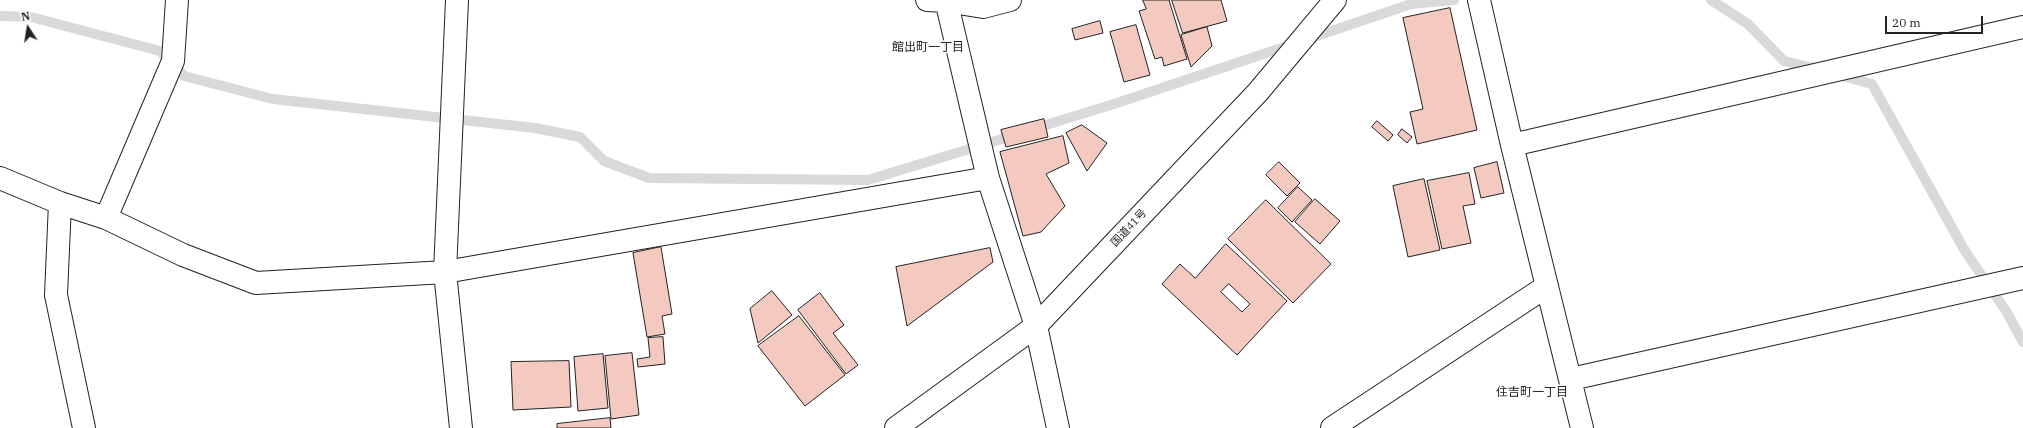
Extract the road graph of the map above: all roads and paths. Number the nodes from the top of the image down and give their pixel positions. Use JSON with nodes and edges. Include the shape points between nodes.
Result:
{"nodes":[{"id":1,"x":177,"y":0,"type":"edge"},
{"id":2,"x":457,"y":0,"type":"edge"},
{"id":3,"x":940,"y":0,"type":"edge"},
{"id":4,"x":1010,"y":0,"type":"edge"},
{"id":5,"x":1335,"y":0,"type":"edge"},
{"id":6,"x":1479,"y":0,"type":"edge"},
{"id":7,"x":2023,"y":27,"type":"edge"},
{"id":8,"x":1512,"y":144,"type":"junction"},
{"id":9,"x":0,"y":178,"type":"edge"},
{"id":10,"x":988,"y":178,"type":"junction"},
{"id":11,"x":60,"y":203,"type":"junction"},
{"id":12,"x":106,"y":218,"type":"junction"},
{"id":13,"x":445,"y":272,"type":"junction"},
{"id":14,"x":2023,"y":278,"type":"edge"},
{"id":15,"x":1547,"y":286,"type":"junction"},
{"id":16,"x":1036,"y":326,"type":"junction"},
{"id":17,"x":1571,"y":378,"type":"junction"},
{"id":18,"x":84,"y":428,"type":"edge"},
{"id":19,"x":461,"y":428,"type":"edge"},
{"id":20,"x":896,"y":428,"type":"edge"},
{"id":21,"x":1058,"y":428,"type":"edge"},
{"id":22,"x":1332,"y":428,"type":"edge"},
{"id":23,"x":1582,"y":428,"type":"edge"}],
"edges":[{"from":1,"to":12,"type":"main road","via":[[173,61]]},
{"from":2,"to":13,"type":"main road"},
{"from":3,"to":4,"type":"main road","via":[[983,7]]},
{"from":3,"to":10,"type":"main road"},
{"from":5,"to":16,"type":"main road","name":"国道41号","via":[[1258,92]]},
{"from":6,"to":8,"type":"main road"},
{"from":7,"to":8,"type":"main road"},
{"from":8,"to":15,"type":"main road"},
{"from":9,"to":11,"type":"main road"},
{"from":10,"to":13,"type":"main road"},
{"from":10,"to":16,"type":"main road"},
{"from":11,"to":12,"type":"main road"},
{"from":11,"to":18,"type":"main road","via":[[56,295]]},
{"from":12,"to":13,"type":"main road","via":[[183,255],[256,283]]},
{"from":13,"to":19,"type":"main road"},
{"from":14,"to":17,"type":"main road"},
{"from":15,"to":17,"type":"main road"},
{"from":15,"to":22,"type":"main road"},
{"from":16,"to":20,"type":"main road","name":"国道41号"},
{"from":16,"to":21,"type":"main road"},
{"from":17,"to":23,"type":"main road"}]}
